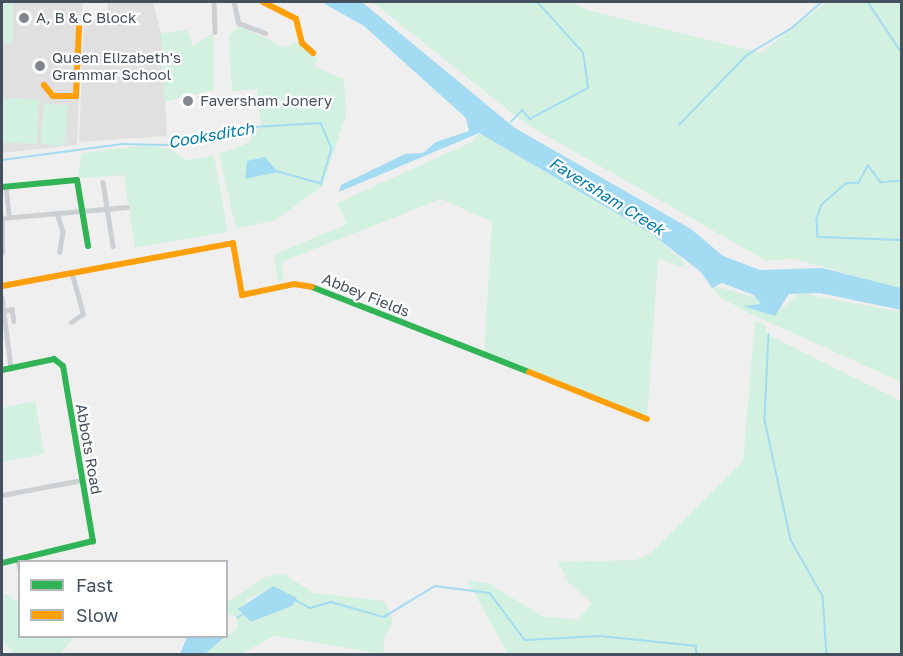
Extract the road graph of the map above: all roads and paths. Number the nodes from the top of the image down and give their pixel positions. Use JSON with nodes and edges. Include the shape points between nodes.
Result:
{"nodes":[{"id":1,"x":213,"y":2,"type":"edge"},
{"id":2,"x":234,"y":2,"type":"edge"},
{"id":3,"x":263,"y":2,"type":"edge"},
{"id":4,"x":79,"y":26,"type":"dead end"},
{"id":5,"x":215,"y":32,"type":"dead end"},
{"id":6,"x":265,"y":33,"type":"dead end"},
{"id":7,"x":314,"y":53,"type":"dead end"},
{"id":8,"x":44,"y":86,"type":"dead end"},
{"id":9,"x":103,"y":182,"type":"dead end"},
{"id":10,"x":4,"y":186,"type":"edge"},
{"id":11,"x":127,"y":207,"type":"dead end"},
{"id":12,"x":107,"y":209,"type":"junction"},
{"id":13,"x":82,"y":211,"type":"junction"},
{"id":14,"x":57,"y":213,"type":"junction"},
{"id":15,"x":9,"y":217,"type":"junction"},
{"id":16,"x":2,"y":218,"type":"edge"},
{"id":17,"x":88,"y":246,"type":"dead end"},
{"id":18,"x":113,"y":246,"type":"dead end"},
{"id":19,"x":63,"y":249,"type":"dead end"},
{"id":20,"x":2,"y":253,"type":"edge"},
{"id":21,"x":72,"y":275,"type":"junction"},
{"id":22,"x":2,"y":286,"type":"edge"},
{"id":23,"x":2,"y":297,"type":"edge"},
{"id":24,"x":3,"y":310,"type":"junction"},
{"id":25,"x":14,"y":321,"type":"dead end"},
{"id":26,"x":71,"y":322,"type":"dead end"},
{"id":27,"x":11,"y":368,"type":"junction"},
{"id":28,"x":2,"y":370,"type":"edge"},
{"id":29,"x":646,"y":419,"type":"dead end"},
{"id":30,"x":82,"y":480,"type":"junction"},
{"id":31,"x":2,"y":495,"type":"edge"},
{"id":32,"x":34,"y":559,"type":"edge"},
{"id":33,"x":18,"y":560,"type":"joint"},
{"id":34,"x":2,"y":563,"type":"edge"}],
"edges":[{"from":1,"to":5,"type":"street"},
{"from":2,"to":6,"type":"street","via":[[239,23]]},
{"from":3,"to":7,"type":"street","via":[[296,19],[300,40]]},
{"from":4,"to":8,"type":"street","via":[[76,96],[71,100],[53,96]]},
{"from":9,"to":12,"type":"street"},
{"from":10,"to":13,"type":"street","via":[[77,180]]},
{"from":10,"to":15,"type":"street"},
{"from":11,"to":12,"type":"street"},
{"from":12,"to":13,"type":"street"},
{"from":12,"to":18,"type":"street"},
{"from":13,"to":14,"type":"street"},
{"from":13,"to":17,"type":"street"},
{"from":14,"to":15,"type":"street"},
{"from":14,"to":19,"type":"street"},
{"from":15,"to":16,"type":"street"},
{"from":16,"to":20,"type":"street"},
{"from":21,"to":22,"type":"street","name":"Abbey Fields"},
{"from":21,"to":26,"type":"street","via":[[83,314]]},
{"from":21,"to":29,"type":"street","name":"Abbey Fields","via":[[232,243],[242,295],[294,284],[315,287]]},
{"from":23,"to":24,"type":"street"},
{"from":24,"to":25,"type":"street","via":[[12,309]]},
{"from":24,"to":27,"type":"street"},
{"from":27,"to":28,"type":"street"},
{"from":27,"to":30,"type":"street","name":"Abbots Road","via":[[60,360]]},
{"from":30,"to":31,"type":"street"},
{"from":30,"to":32,"type":"street","name":"Abbots Road","via":[[92,543]]},
{"from":32,"to":33,"type":"street"},
{"from":33,"to":34,"type":"street"}]}
